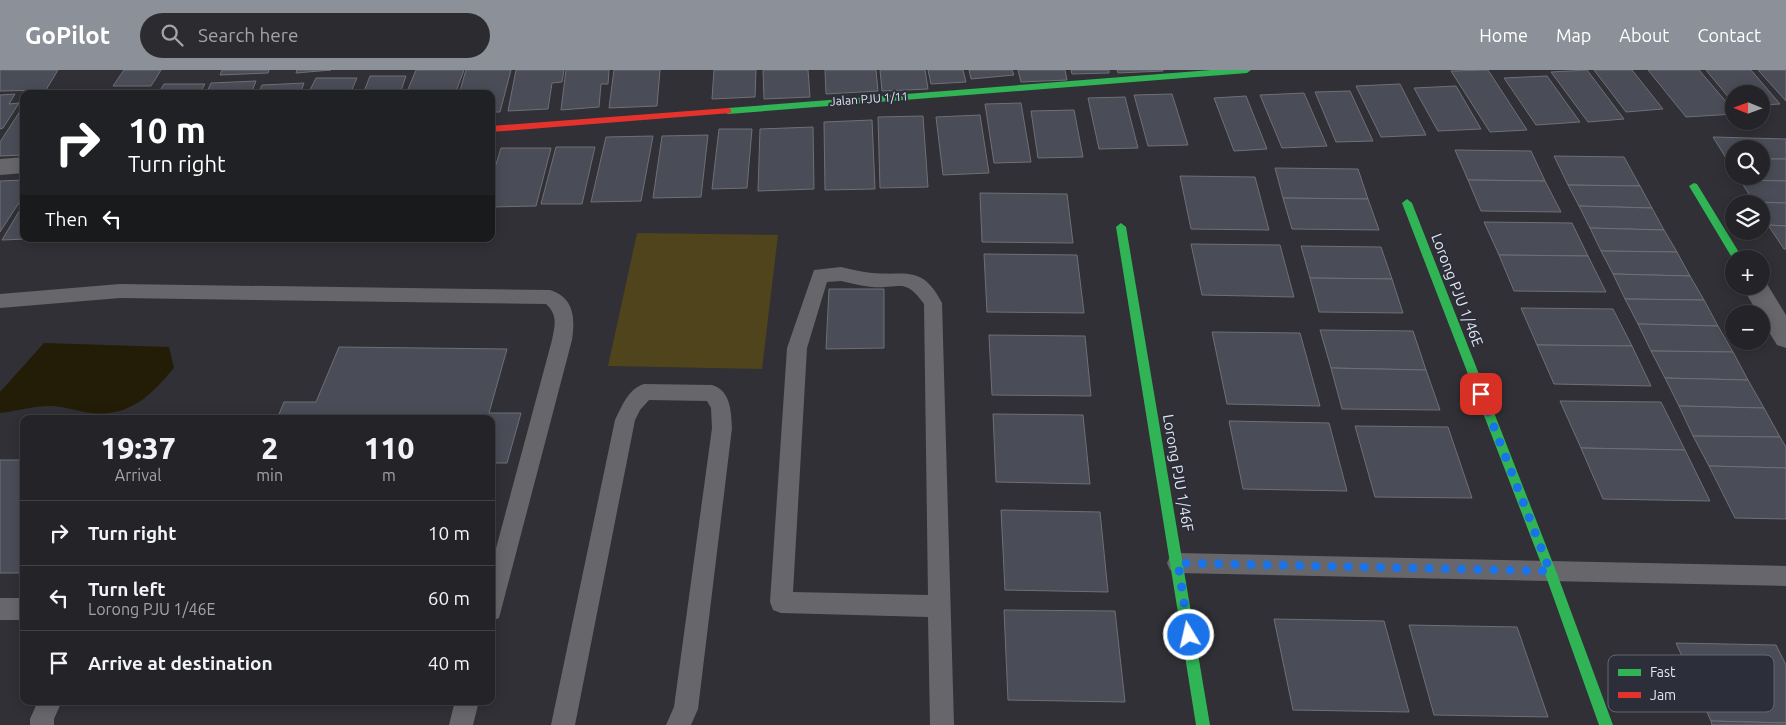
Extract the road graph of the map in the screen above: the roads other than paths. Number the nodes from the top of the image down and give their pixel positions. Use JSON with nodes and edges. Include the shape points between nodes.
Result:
{"nodes":[{"id":1,"x":1247,"y":70,"type":"edge"},
{"id":2,"x":1215,"y":71,"type":"edge"},
{"id":3,"x":495,"y":129,"type":"edge"},
{"id":4,"x":20,"y":165,"type":"edge"},
{"id":5,"x":0,"y":167,"type":"edge"},
{"id":6,"x":1694,"y":186,"type":"dead end"},
{"id":7,"x":1407,"y":203,"type":"dead end"},
{"id":8,"x":1121,"y":227,"type":"dead end"},
{"id":9,"x":1733,"y":250,"type":"edge"},
{"id":10,"x":1760,"y":295,"type":"edge"},
{"id":11,"x":0,"y":301,"type":"edge"},
{"id":12,"x":1786,"y":338,"type":"edge"},
{"id":13,"x":1178,"y":563,"type":"junction"},
{"id":14,"x":1550,"y":571,"type":"junction"},
{"id":15,"x":1786,"y":576,"type":"edge"},
{"id":16,"x":495,"y":595,"type":"edge"},
{"id":17,"x":939,"y":606,"type":"junction"},
{"id":18,"x":0,"y":609,"type":"edge"},
{"id":19,"x":20,"y":609,"type":"edge"},
{"id":20,"x":48,"y":705,"type":"edge"},
{"id":21,"x":466,"y":705,"type":"edge"},
{"id":22,"x":42,"y":725,"type":"edge"},
{"id":23,"x":461,"y":725,"type":"edge"},
{"id":24,"x":563,"y":725,"type":"edge"},
{"id":25,"x":678,"y":725,"type":"edge"},
{"id":26,"x":942,"y":725,"type":"edge"},
{"id":27,"x":1203,"y":725,"type":"edge"},
{"id":28,"x":1606,"y":725,"type":"edge"}],
"edges":[{"from":1,"to":2,"type":"street","name":"Jalan PJU 1/11"},
{"from":2,"to":3,"type":"street","name":"Jalan PJU 1/11"},
{"from":4,"to":5,"type":"street"},
{"from":6,"to":9,"type":"street"},
{"from":7,"to":14,"type":"street","name":"Lorong PJU 1/46E"},
{"from":8,"to":13,"type":"street","name":"Lorong PJU 1/46F"},
{"from":10,"to":12,"type":"street"},
{"from":11,"to":16,"type":"lane","via":[[120,291],[550,296],[562,306],[566,316],[562,340]]},
{"from":13,"to":14,"type":"lane"},
{"from":13,"to":27,"type":"street","name":"Lorong PJU 1/46F"},
{"from":14,"to":15,"type":"lane"},
{"from":14,"to":28,"type":"street","name":"Lorong PJU 1/46E"},
{"from":17,"to":17,"type":"lane","via":[[780,602],[797,348],[820,275],[841,274],[872,280],[907,279],[921,286],[933,303]]},
{"from":17,"to":26,"type":"lane"},
{"from":18,"to":19,"type":"lane"},
{"from":20,"to":22,"type":"lane"},
{"from":21,"to":23,"type":"lane"},
{"from":24,"to":25,"type":"lane","via":[[625,420],[644,392],[712,393],[721,406],[722,428],[686,709]]}]}
